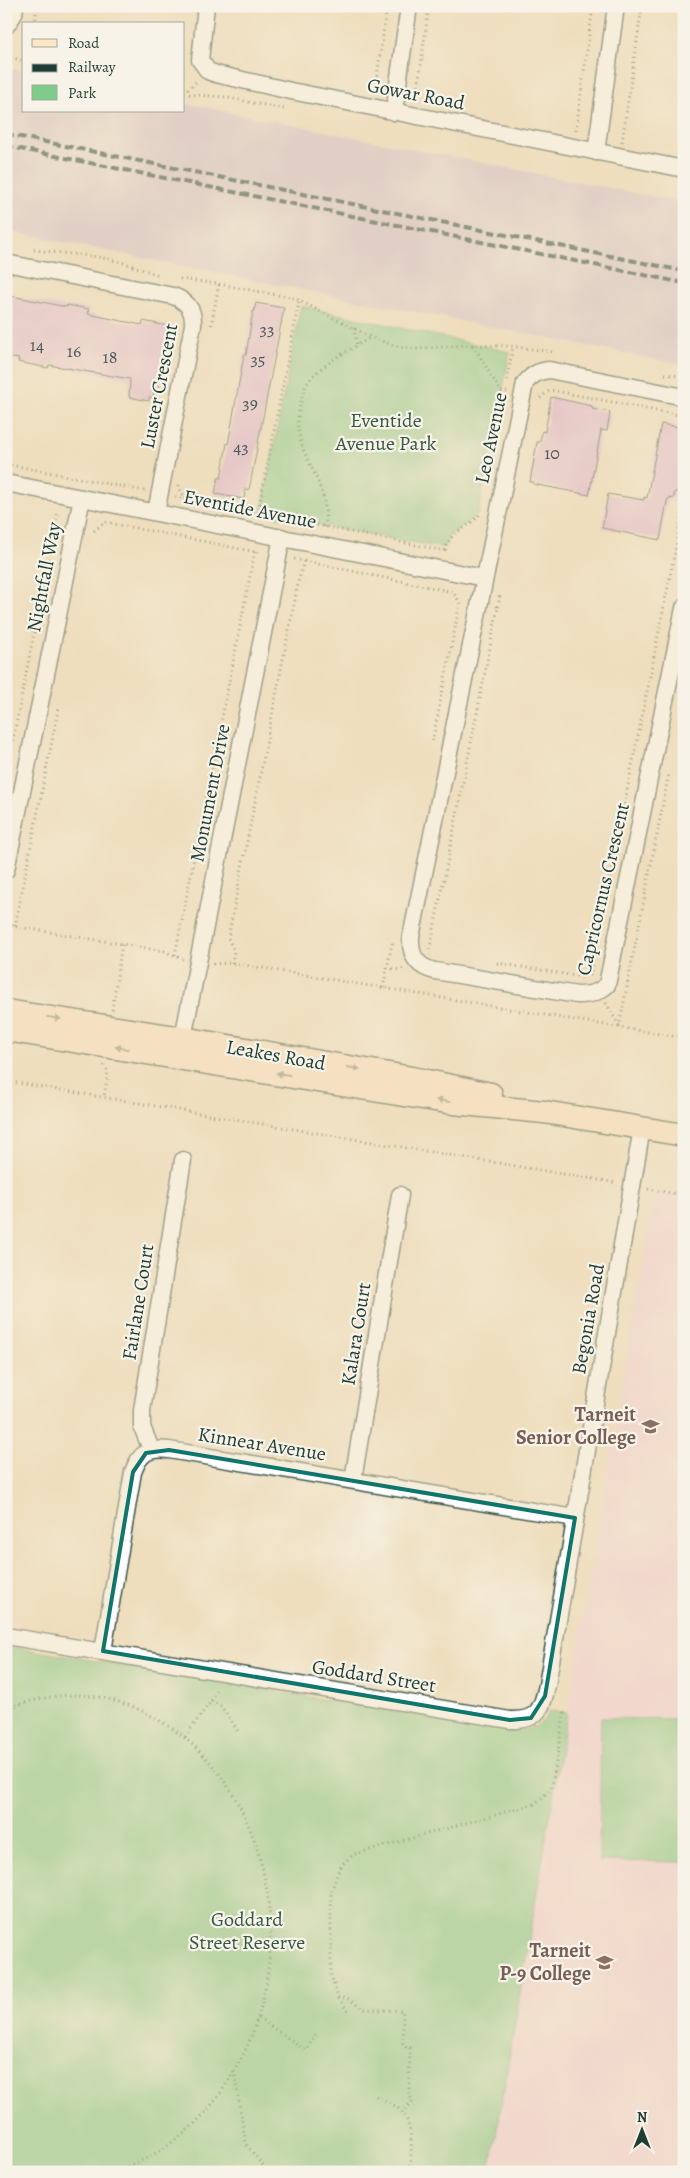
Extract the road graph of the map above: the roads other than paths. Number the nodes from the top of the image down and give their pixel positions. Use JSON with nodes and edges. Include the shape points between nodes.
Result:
{"nodes":[{"id":1,"x":15,"y":6,"type":"edge"},
{"id":2,"x":206,"y":6,"type":"edge"},
{"id":3,"x":409,"y":6,"type":"edge"},
{"id":4,"x":616,"y":6,"type":"edge"},
{"id":5,"x":6,"y":26,"type":"edge"},
{"id":6,"x":394,"y":112,"type":"junction"},
{"id":7,"x":596,"y":152,"type":"junction"},
{"id":8,"x":684,"y":169,"type":"edge"},
{"id":9,"x":6,"y":263,"type":"edge"},
{"id":10,"x":684,"y":397,"type":"edge"},
{"id":11,"x":6,"y":483,"type":"edge"},
{"id":12,"x":82,"y":498,"type":"junction"},
{"id":13,"x":156,"y":512,"type":"junction"},
{"id":14,"x":282,"y":538,"type":"junction"},
{"id":15,"x":484,"y":578,"type":"junction"},
{"id":16,"x":684,"y":608,"type":"edge"},
{"id":17,"x":6,"y":870,"type":"edge"},
{"id":18,"x":6,"y":1011,"type":"edge"},
{"id":19,"x":6,"y":1030,"type":"edge"},
{"id":20,"x":181,"y":1048,"type":"junction"},
{"id":21,"x":642,"y":1128,"type":"junction"},
{"id":22,"x":684,"y":1135,"type":"edge"},
{"id":23,"x":183,"y":1160,"type":"dead end"},
{"id":24,"x":400,"y":1195,"type":"dead end"},
{"id":25,"x":151,"y":1449,"type":"junction"},
{"id":26,"x":353,"y":1480,"type":"junction"},
{"id":27,"x":575,"y":1518,"type":"junction"},
{"id":28,"x":6,"y":1636,"type":"edge"},
{"id":29,"x":103,"y":1652,"type":"junction"}],
"edges":[{"from":1,"to":5,"type":"street"},
{"from":2,"to":6,"type":"street","name":"Gowar Road","via":[[200,60],[208,71]]},
{"from":3,"to":6,"type":"street"},
{"from":4,"to":7,"type":"street"},
{"from":6,"to":7,"type":"street","name":"Gowar Road"},
{"from":7,"to":8,"type":"street","name":"Gowar Road"},
{"from":9,"to":13,"type":"street","name":"Luster Crescent","via":[[180,298],[188,305],[193,325]]},
{"from":10,"to":15,"type":"street","name":"Leo Avenue","via":[[549,370],[531,376],[524,383],[521,394]]},
{"from":11,"to":12,"type":"street","name":"Eventide Avenue"},
{"from":12,"to":13,"type":"street","name":"Eventide Avenue"},
{"from":12,"to":17,"type":"street","name":"Nightfall Way"},
{"from":13,"to":14,"type":"street","name":"Eventide Avenue"},
{"from":14,"to":15,"type":"street","name":"Eventide Avenue"},
{"from":14,"to":20,"type":"street","name":"Monument Drive"},
{"from":15,"to":16,"type":"street","name":"Capricornus Crescent","via":[[411,949],[416,961],[429,970],[577,995],[600,991],[607,985]]},
{"from":18,"to":20,"type":"main road","name":"Leakes Road","one_way":true},
{"from":20,"to":19,"type":"main road","name":"Leakes Road","one_way":true},
{"from":20,"to":21,"type":"main road","name":"Leakes Road","via":[[453,1103],[544,1112]]},
{"from":21,"to":22,"type":"main road","name":"Leakes Road"},
{"from":21,"to":27,"type":"street","name":"Begonia Road"},
{"from":23,"to":25,"type":"street","name":"Fairlane Court","via":[[142,1410],[142,1426]]},
{"from":24,"to":26,"type":"street","name":"Kalara Court"},
{"from":25,"to":26,"type":"street","name":"Kinnear Avenue"},
{"from":25,"to":29,"type":"street","via":[[140,1457],[133,1472]]},
{"from":26,"to":27,"type":"street","name":"Kinnear Avenue"},
{"from":27,"to":29,"type":"street","name":"Goddard Street","via":[[546,1690],[541,1708],[531,1718],[510,1720]]},
{"from":28,"to":29,"type":"street","name":"Goddard Street"}]}
